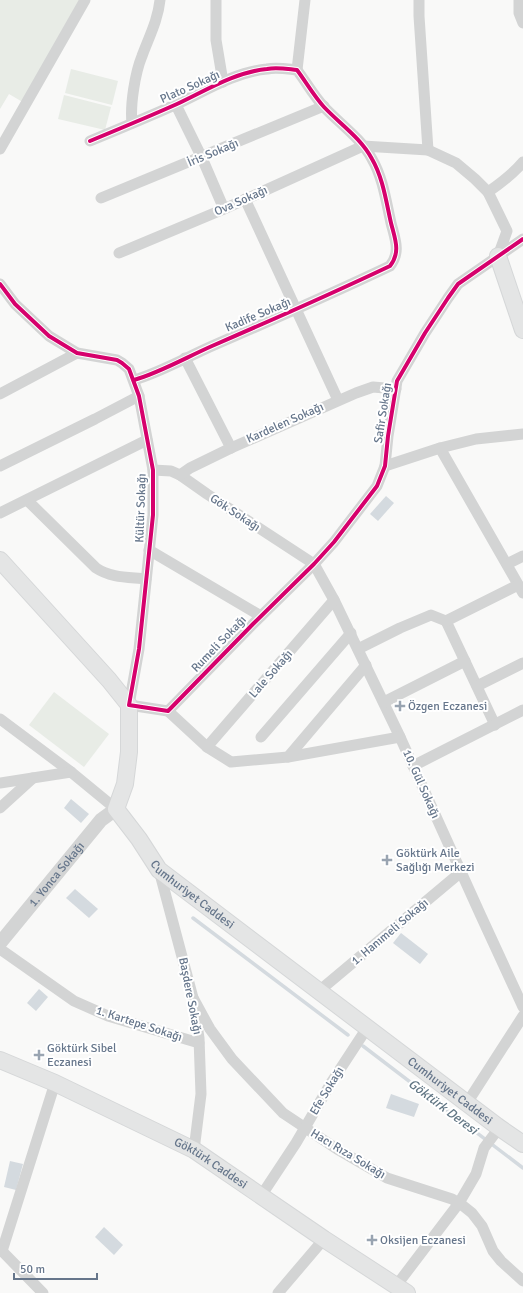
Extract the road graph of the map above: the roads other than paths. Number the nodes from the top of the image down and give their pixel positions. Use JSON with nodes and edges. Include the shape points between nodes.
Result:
{"nodes":[{"id":1,"x":84,"y":0,"type":"edge"},
{"id":2,"x":160,"y":0,"type":"edge"},
{"id":3,"x":216,"y":0,"type":"edge"},
{"id":4,"x":305,"y":0,"type":"edge"},
{"id":5,"x":419,"y":0,"type":"edge"},
{"id":6,"x":519,"y":0,"type":"edge"},
{"id":7,"x":523,"y":23,"type":"edge"},
{"id":8,"x":297,"y":70,"type":"junction"},
{"id":9,"x":223,"y":82,"type":"junction"},
{"id":10,"x":176,"y":104,"type":"junction"},
{"id":11,"x":324,"y":106,"type":"junction"},
{"id":12,"x":132,"y":123,"type":"junction"},
{"id":13,"x":90,"y":141,"type":"dead end"},
{"id":14,"x":363,"y":146,"type":"junction"},
{"id":15,"x":0,"y":149,"type":"edge"},
{"id":16,"x":428,"y":150,"type":"junction"},
{"id":17,"x":202,"y":158,"type":"junction"},
{"id":18,"x":523,"y":162,"type":"edge"},
{"id":19,"x":488,"y":192,"type":"junction"},
{"id":20,"x":101,"y":198,"type":"dead end"},
{"id":21,"x":245,"y":199,"type":"junction"},
{"id":22,"x":224,"y":209,"type":"junction"},
{"id":23,"x":523,"y":239,"type":"edge"},
{"id":24,"x":119,"y":253,"type":"dead end"},
{"id":25,"x":498,"y":256,"type":"junction"},
{"id":26,"x":0,"y":284,"type":"edge"},
{"id":27,"x":296,"y":310,"type":"junction"},
{"id":28,"x":523,"y":330,"type":"edge"},
{"id":29,"x":77,"y":353,"type":"junction"},
{"id":30,"x":185,"y":358,"type":"junction"},
{"id":31,"x":134,"y":380,"type":"junction"},
{"id":32,"x":396,"y":390,"type":"junction"},
{"id":33,"x":0,"y":394,"type":"edge"},
{"id":34,"x":139,"y":396,"type":"junction"},
{"id":35,"x":338,"y":400,"type":"junction"},
{"id":36,"x":523,"y":434,"type":"edge"},
{"id":37,"x":147,"y":440,"type":"junction"},
{"id":38,"x":231,"y":448,"type":"junction"},
{"id":39,"x":440,"y":448,"type":"junction"},
{"id":40,"x":0,"y":466,"type":"edge"},
{"id":41,"x":385,"y":466,"type":"junction"},
{"id":42,"x":153,"y":470,"type":"junction"},
{"id":43,"x":180,"y":475,"type":"junction"},
{"id":44,"x":27,"y":500,"type":"junction"},
{"id":45,"x":0,"y":513,"type":"edge"},
{"id":46,"x":149,"y":550,"type":"junction"},
{"id":47,"x":523,"y":556,"type":"edge"},
{"id":48,"x":0,"y":560,"type":"edge"},
{"id":49,"x":314,"y":564,"type":"junction"},
{"id":50,"x":507,"y":564,"type":"junction"},
{"id":51,"x":146,"y":579,"type":"junction"},
{"id":52,"x":521,"y":589,"type":"edge"},
{"id":53,"x":334,"y":600,"type":"junction"},
{"id":54,"x":261,"y":616,"type":"junction"},
{"id":55,"x":446,"y":621,"type":"junction"},
{"id":56,"x":351,"y":633,"type":"junction"},
{"id":57,"x":358,"y":649,"type":"junction"},
{"id":58,"x":465,"y":661,"type":"junction"},
{"id":59,"x":523,"y":663,"type":"edge"},
{"id":60,"x":366,"y":665,"type":"junction"},
{"id":61,"x":477,"y":686,"type":"junction"},
{"id":62,"x":384,"y":702,"type":"junction"},
{"id":63,"x":129,"y":705,"type":"junction"},
{"id":64,"x":168,"y":710,"type":"junction"},
{"id":65,"x":523,"y":710,"type":"edge"},
{"id":66,"x":0,"y":719,"type":"edge"},
{"id":67,"x":495,"y":725,"type":"junction"},
{"id":68,"x":261,"y":737,"type":"dead end"},
{"id":69,"x":400,"y":737,"type":"junction"},
{"id":70,"x":207,"y":748,"type":"junction"},
{"id":71,"x":288,"y":757,"type":"junction"},
{"id":72,"x":413,"y":766,"type":"junction"},
{"id":73,"x":71,"y":772,"type":"junction"},
{"id":74,"x":33,"y":778,"type":"junction"},
{"id":75,"x":0,"y":783,"type":"edge"},
{"id":76,"x":0,"y":808,"type":"edge"},
{"id":77,"x":116,"y":809,"type":"junction"},
{"id":78,"x":159,"y":870,"type":"junction"},
{"id":79,"x":461,"y":872,"type":"junction"},
{"id":80,"x":0,"y":944,"type":"edge"},
{"id":81,"x":0,"y":949,"type":"edge"},
{"id":82,"x":319,"y":992,"type":"junction"},
{"id":83,"x":193,"y":998,"type":"junction"},
{"id":84,"x":523,"y":1007,"type":"edge"},
{"id":85,"x":523,"y":1016,"type":"edge"},
{"id":86,"x":367,"y":1028,"type":"junction"},
{"id":87,"x":199,"y":1043,"type":"junction"},
{"id":88,"x":0,"y":1060,"type":"edge"},
{"id":89,"x":55,"y":1083,"type":"junction"},
{"id":90,"x":467,"y":1103,"type":"junction"},
{"id":91,"x":305,"y":1128,"type":"junction"},
{"id":92,"x":495,"y":1132,"type":"junction"},
{"id":93,"x":523,"y":1144,"type":"edge"},
{"id":94,"x":194,"y":1150,"type":"junction"},
{"id":95,"x":261,"y":1196,"type":"junction"},
{"id":96,"x":459,"y":1203,"type":"junction"},
{"id":97,"x":324,"y":1239,"type":"junction"},
{"id":98,"x":1,"y":1252,"type":"edge"},
{"id":99,"x":523,"y":1281,"type":"edge"},
{"id":100,"x":402,"y":1290,"type":"edge"},
{"id":101,"x":43,"y":1293,"type":"edge"},
{"id":102,"x":278,"y":1293,"type":"edge"}],
"edges":[{"from":1,"to":15,"type":"street"},
{"from":2,"to":12,"type":"street","via":[[159,12],[139,64]]},
{"from":3,"to":9,"type":"street","via":[[216,40]]},
{"from":4,"to":8,"type":"street"},
{"from":5,"to":16,"type":"street"},
{"from":6,"to":7,"type":"street","via":[[519,12]]},
{"from":8,"to":9,"type":"street","name":"Plato Sokağı","via":[[267,68]]},
{"from":8,"to":11,"type":"street"},
{"from":9,"to":10,"type":"street","name":"Plato Sokağı"},
{"from":10,"to":12,"type":"street","name":"Plato Sokağı"},
{"from":10,"to":17,"type":"street"},
{"from":11,"to":14,"type":"street"},
{"from":11,"to":17,"type":"street","name":"İris Sokağı"},
{"from":12,"to":13,"type":"street","name":"Plato Sokağı"},
{"from":14,"to":16,"type":"street"},
{"from":14,"to":21,"type":"street","name":"Ova Sokağı"},
{"from":14,"to":27,"type":"street","name":"Kadife Sokağı","via":[[381,178],[395,241],[395,260],[390,266]]},
{"from":16,"to":19,"type":"street","via":[[456,163]]},
{"from":17,"to":20,"type":"street","name":"İris Sokağı"},
{"from":17,"to":22,"type":"street"},
{"from":18,"to":19,"type":"street","via":[[507,179]]},
{"from":19,"to":25,"type":"street","via":[[507,231]]},
{"from":21,"to":22,"type":"street","name":"Ova Sokağı"},
{"from":21,"to":27,"type":"street"},
{"from":22,"to":24,"type":"street","name":"Ova Sokağı"},
{"from":23,"to":25,"type":"street","name":"Safir Sokağı"},
{"from":25,"to":28,"type":"main road"},
{"from":25,"to":32,"type":"street","name":"Safir Sokağı","via":[[458,284],[425,333],[398,381]]},
{"from":26,"to":29,"type":"street","via":[[15,304],[49,336]]},
{"from":27,"to":30,"type":"street","name":"Kadife Sokağı"},
{"from":27,"to":35,"type":"street"},
{"from":29,"to":31,"type":"street","name":"Kültür Sokağı","via":[[117,360],[129,369]]},
{"from":29,"to":33,"type":"street"},
{"from":30,"to":31,"type":"street","name":"Kadife Sokağı"},
{"from":30,"to":38,"type":"street"},
{"from":31,"to":34,"type":"street","name":"Kültür Sokağı"},
{"from":32,"to":35,"type":"street","name":"Kardelen Sokağı","via":[[373,387]]},
{"from":32,"to":41,"type":"street","name":"Safir Sokağı"},
{"from":34,"to":37,"type":"street","name":"Kültür Sokağı"},
{"from":34,"to":40,"type":"street"},
{"from":35,"to":38,"type":"street","name":"Kardelen Sokağı"},
{"from":36,"to":39,"type":"street","via":[[476,439]]},
{"from":37,"to":42,"type":"street","name":"Kültür Sokağı"},
{"from":37,"to":44,"type":"street"},
{"from":38,"to":43,"type":"street","name":"Kardelen Sokağı"},
{"from":39,"to":41,"type":"street"},
{"from":39,"to":50,"type":"street"},
{"from":41,"to":49,"type":"street","name":"Safir Sokağı","via":[[378,486]]},
{"from":42,"to":43,"type":"street","name":"Gök Sokağı"},
{"from":42,"to":46,"type":"street","name":"Kültür Sokağı","via":[[153,515]]},
{"from":43,"to":49,"type":"street","name":"Gök Sokağı"},
{"from":44,"to":45,"type":"street"},
{"from":44,"to":51,"type":"street","via":[[102,572]]},
{"from":46,"to":51,"type":"street","name":"Kültür Sokağı"},
{"from":46,"to":54,"type":"street"},
{"from":47,"to":50,"type":"street"},
{"from":48,"to":63,"type":"main road"},
{"from":49,"to":53,"type":"street","name":"10. Gül Sokağı"},
{"from":49,"to":54,"type":"street","name":"Rumeli Sokağı"},
{"from":50,"to":52,"type":"street"},
{"from":51,"to":63,"type":"street","name":"Kültür Sokağı","via":[[139,649]]},
{"from":52,"to":55,"type":"street"},
{"from":53,"to":56,"type":"street","name":"10. Gül Sokağı"},
{"from":53,"to":70,"type":"street","name":"Lale Sokağı"},
{"from":54,"to":64,"type":"street","name":"Rumeli Sokağı"},
{"from":55,"to":57,"type":"street","via":[[430,615]]},
{"from":55,"to":58,"type":"street"},
{"from":56,"to":57,"type":"street","name":"10. Gül Sokağı"},
{"from":56,"to":68,"type":"street"},
{"from":57,"to":60,"type":"street","name":"10. Gül Sokağı"},
{"from":58,"to":61,"type":"street"},
{"from":58,"to":62,"type":"street"},
{"from":59,"to":61,"type":"street"},
{"from":60,"to":62,"type":"street","name":"10. Gül Sokağı"},
{"from":60,"to":71,"type":"street"},
{"from":61,"to":67,"type":"street"},
{"from":62,"to":69,"type":"street","name":"10. Gül Sokağı"},
{"from":63,"to":64,"type":"street"},
{"from":63,"to":77,"type":"main road","via":[[129,752],[125,784]]},
{"from":64,"to":70,"type":"street"},
{"from":65,"to":67,"type":"street"},
{"from":66,"to":73,"type":"street"},
{"from":67,"to":72,"type":"street"},
{"from":69,"to":71,"type":"street"},
{"from":69,"to":72,"type":"street","name":"10. Gül Sokağı"},
{"from":70,"to":71,"type":"street","via":[[231,762]]},
{"from":72,"to":79,"type":"street","name":"10. Gül Sokağı"},
{"from":73,"to":74,"type":"street"},
{"from":73,"to":77,"type":"street"},
{"from":74,"to":75,"type":"street"},
{"from":74,"to":76,"type":"street"},
{"from":77,"to":78,"type":"main road","name":"Cumhuriyet Caddesi"},
{"from":77,"to":80,"type":"street","name":"1. Yonca Sokağı","via":[[101,820]]},
{"from":78,"to":82,"type":"main road","name":"Cumhuriyet Caddesi"},
{"from":78,"to":83,"type":"street","name":"Başdere Sokağı"},
{"from":79,"to":82,"type":"street","name":"1. Hanımeli Sokağı"},
{"from":79,"to":84,"type":"street","name":"10. Gül Sokağı"},
{"from":81,"to":87,"type":"street","name":"1. Kartepe Sokağı","via":[[74,1001],[108,1016]]},
{"from":82,"to":86,"type":"main road","name":"Cumhuriyet Caddesi"},
{"from":83,"to":87,"type":"street","name":"Başdere Sokağı"},
{"from":83,"to":91,"type":"street","name":"Hacı Rıza Sokağı","via":[[210,1029],[232,1060],[283,1113]]},
{"from":85,"to":90,"type":"street"},
{"from":86,"to":90,"type":"main road","name":"Cumhuriyet Caddesi"},
{"from":86,"to":91,"type":"street","name":"Efe Sokağı"},
{"from":87,"to":94,"type":"street","name":"Başdere Sokağı","via":[[200,1094]]},
{"from":88,"to":89,"type":"main road","name":"Göktürk Caddesi"},
{"from":89,"to":94,"type":"main road","name":"Göktürk Caddesi"},
{"from":89,"to":98,"type":"street"},
{"from":90,"to":92,"type":"main road","name":"Cumhuriyet Caddesi"},
{"from":91,"to":95,"type":"street","name":"Efe Sokağı"},
{"from":91,"to":96,"type":"street","name":"Hacı Rıza Sokağı","via":[[387,1178]]},
{"from":92,"to":93,"type":"main road","name":"Cumhuriyet Caddesi"},
{"from":92,"to":96,"type":"street","via":[[484,1148],[476,1174]]},
{"from":94,"to":95,"type":"main road","name":"Göktürk Caddesi"},
{"from":95,"to":97,"type":"main road","name":"Göktürk Caddesi"},
{"from":96,"to":99,"type":"street","name":"Hacı Rıza Sokağı","via":[[482,1226],[493,1251],[501,1261]]},
{"from":96,"to":100,"type":"street"},
{"from":97,"to":100,"type":"main road","name":"Göktürk Caddesi"},
{"from":97,"to":102,"type":"street"},
{"from":98,"to":101,"type":"street"}]}
